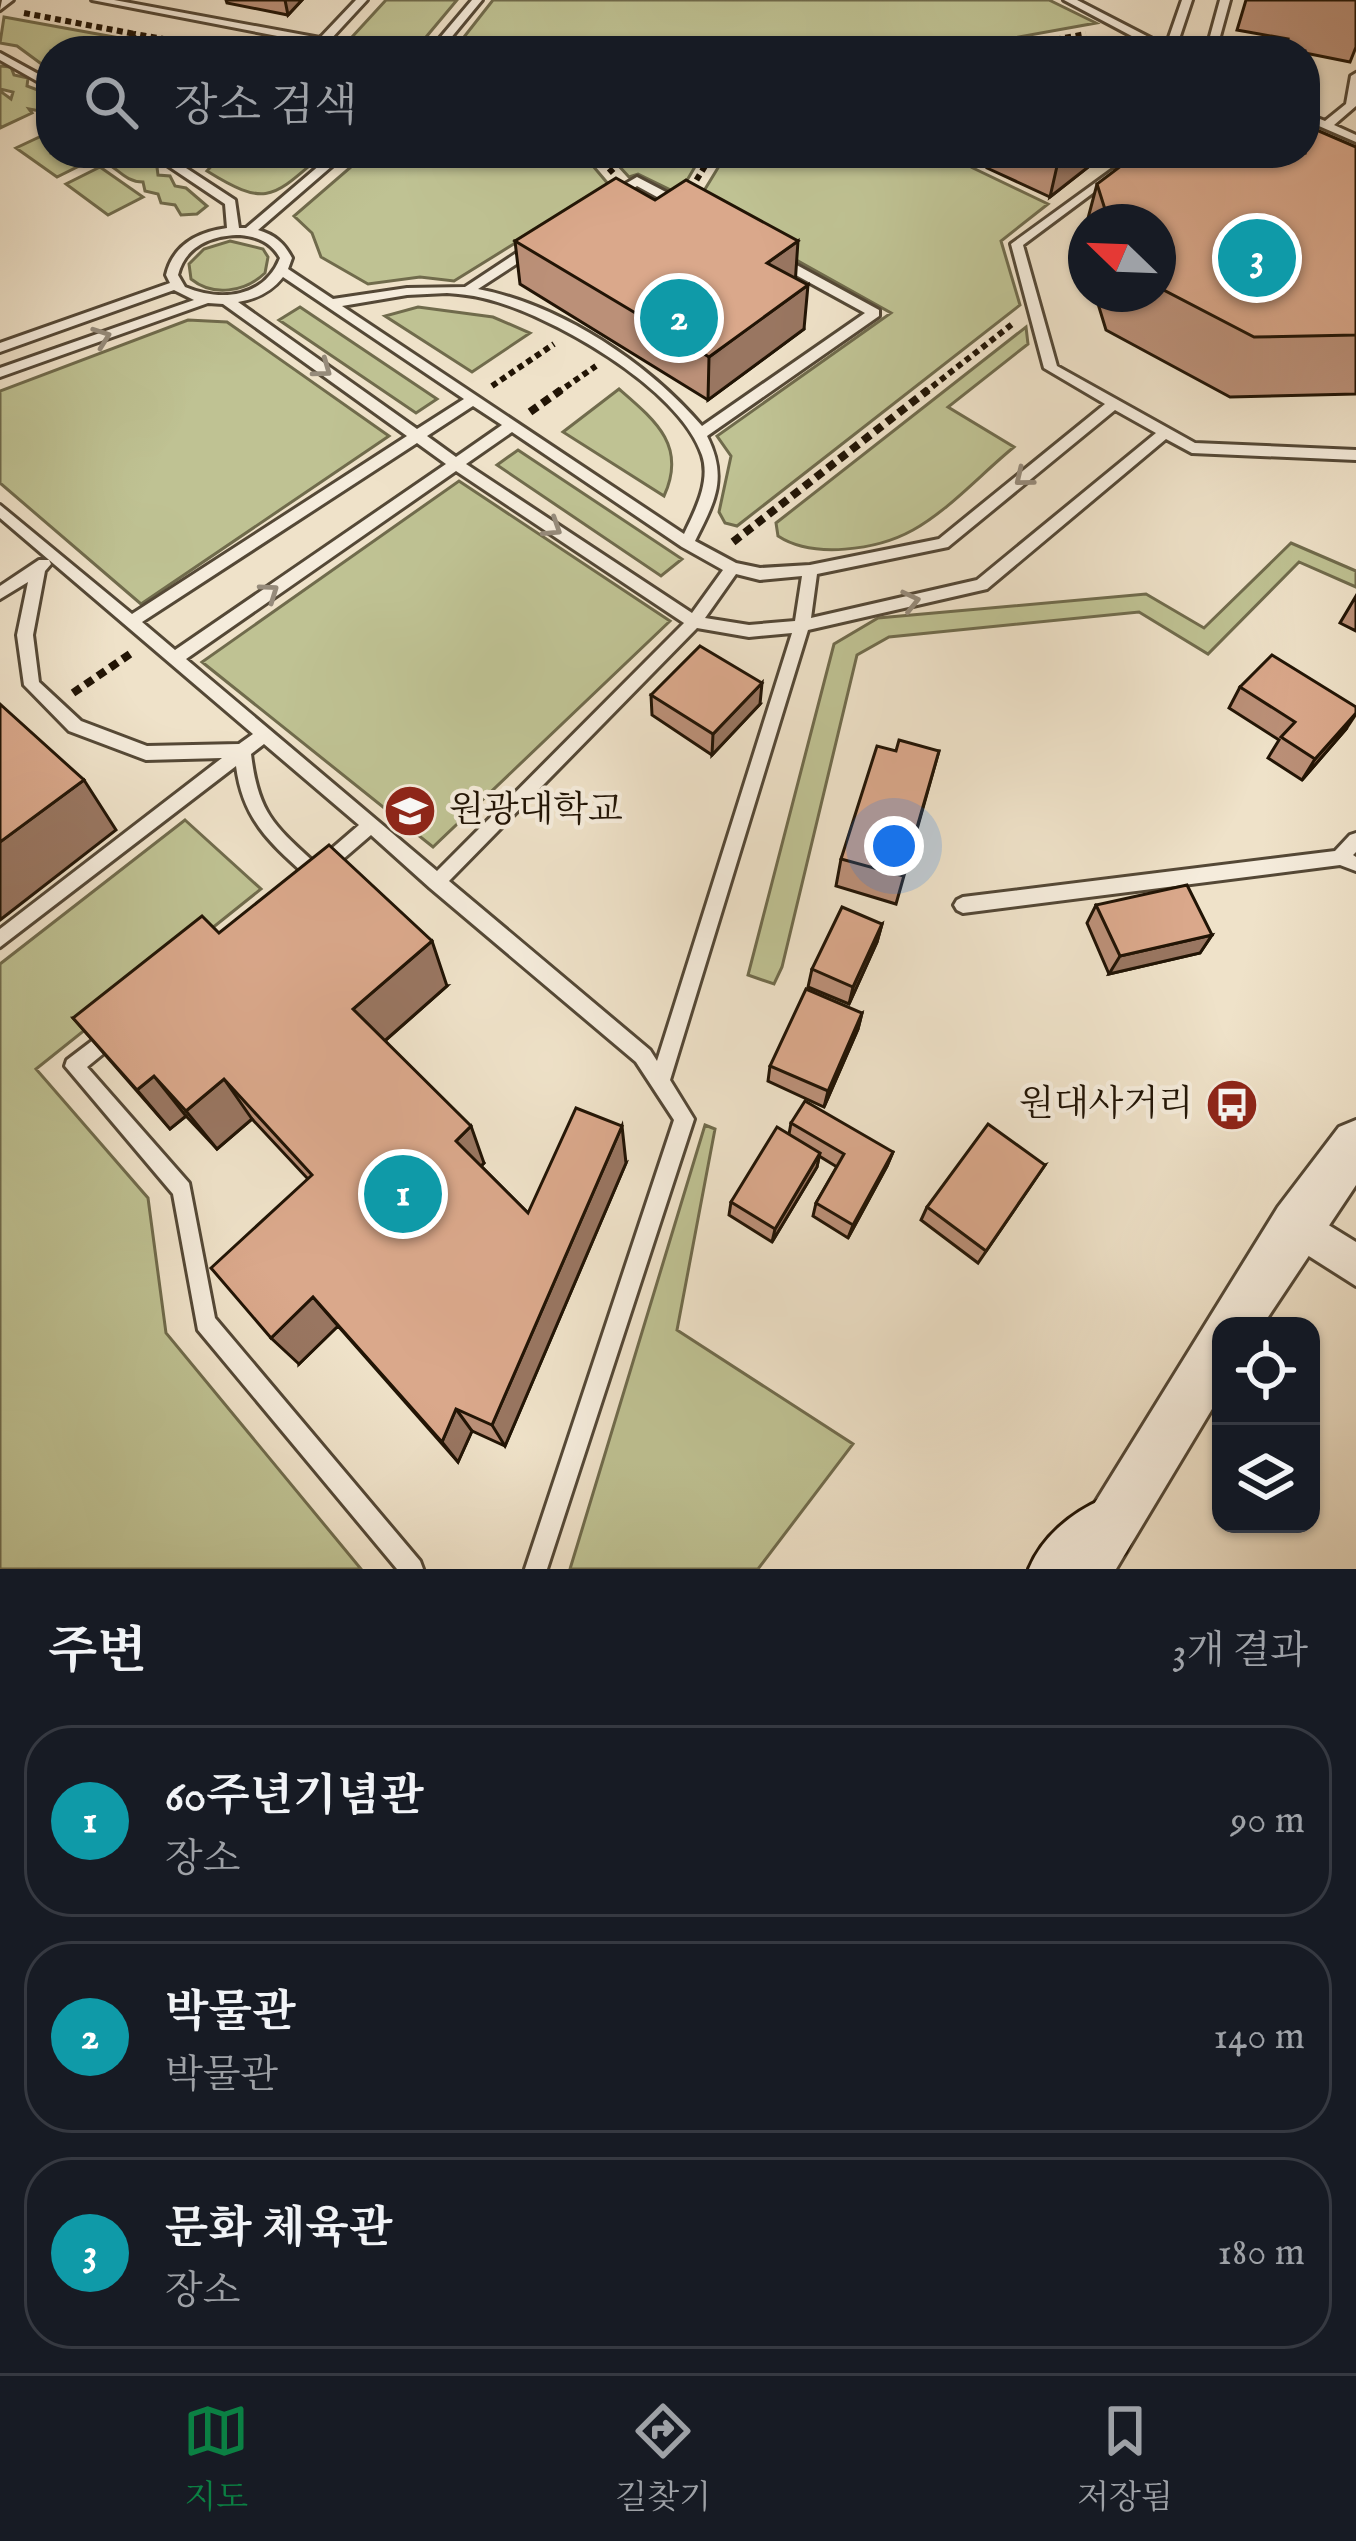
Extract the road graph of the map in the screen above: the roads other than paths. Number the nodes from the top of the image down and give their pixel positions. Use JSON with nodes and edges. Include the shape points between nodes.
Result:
{"nodes":[{"id":1,"x":8,"y":0,"type":"edge"},
{"id":2,"x":98,"y":0,"type":"edge"},
{"id":3,"x":362,"y":0,"type":"edge"},
{"id":4,"x":477,"y":0,"type":"edge"},
{"id":5,"x":1069,"y":0,"type":"edge"},
{"id":6,"x":1187,"y":0,"type":"edge"},
{"id":7,"x":1225,"y":0,"type":"edge"},
{"id":8,"x":0,"y":7,"type":"edge"},
{"id":9,"x":296,"y":36,"type":"edge"},
{"id":10,"x":328,"y":36,"type":"edge"},
{"id":11,"x":447,"y":36,"type":"edge"},
{"id":12,"x":1139,"y":36,"type":"edge"},
{"id":13,"x":1174,"y":36,"type":"edge"},
{"id":14,"x":1215,"y":36,"type":"edge"},
{"id":15,"x":0,"y":56,"type":"edge"},
{"id":16,"x":1356,"y":76,"type":"edge"},
{"id":17,"x":36,"y":77,"type":"edge"},
{"id":18,"x":1320,"y":123,"type":"edge"},
{"id":19,"x":1326,"y":126,"type":"junction"},
{"id":20,"x":1356,"y":139,"type":"edge"},
{"id":21,"x":178,"y":168,"type":"edge"},
{"id":22,"x":324,"y":168,"type":"edge"},
{"id":23,"x":1120,"y":168,"type":"edge"},
{"id":24,"x":590,"y":211,"type":"edge"},
{"id":25,"x":700,"y":216,"type":"edge"},
{"id":26,"x":233,"y":231,"type":"junction"},
{"id":27,"x":249,"y":232,"type":"junction"},
{"id":28,"x":554,"y":234,"type":"edge"},
{"id":29,"x":758,"y":248,"type":"edge"},
{"id":30,"x":282,"y":271,"type":"junction"},
{"id":31,"x":176,"y":286,"type":"junction"},
{"id":32,"x":465,"y":292,"type":"junction"},
{"id":33,"x":205,"y":300,"type":"junction"},
{"id":34,"x":228,"y":301,"type":"junction"},
{"id":35,"x":329,"y":304,"type":"junction"},
{"id":36,"x":0,"y":348,"type":"edge"},
{"id":37,"x":0,"y":373,"type":"edge"},
{"id":38,"x":471,"y":401,"type":"junction"},
{"id":39,"x":1114,"y":404,"type":"junction"},
{"id":40,"x":509,"y":427,"type":"junction"},
{"id":41,"x":1165,"y":433,"type":"junction"},
{"id":42,"x":700,"y":434,"type":"junction"},
{"id":43,"x":418,"y":436,"type":"junction"},
{"id":44,"x":1356,"y":455,"type":"edge"},
{"id":45,"x":455,"y":464,"type":"junction"},
{"id":46,"x":0,"y":509,"type":"edge"},
{"id":47,"x":687,"y":543,"type":"junction"},
{"id":48,"x":55,"y":558,"type":"junction"},
{"id":49,"x":38,"y":568,"type":"junction"},
{"id":50,"x":732,"y":568,"type":"junction"},
{"id":51,"x":810,"y":570,"type":"junction"},
{"id":52,"x":0,"y":593,"type":"edge"},
{"id":53,"x":131,"y":622,"type":"junction"},
{"id":54,"x":694,"y":622,"type":"junction"},
{"id":55,"x":802,"y":626,"type":"junction"},
{"id":56,"x":174,"y":659,"type":"junction"},
{"id":57,"x":262,"y":736,"type":"junction"},
{"id":58,"x":242,"y":752,"type":"junction"},
{"id":59,"x":369,"y":826,"type":"junction"},
{"id":60,"x":1356,"y":840,"type":"edge"},
{"id":61,"x":1348,"y":861,"type":"edge"},
{"id":62,"x":315,"y":873,"type":"junction"},
{"id":63,"x":436,"y":883,"type":"junction"},
{"id":64,"x":296,"y":887,"type":"edge"},
{"id":65,"x":963,"y":905,"type":"dead end"},
{"id":66,"x":0,"y":939,"type":"edge"},
{"id":67,"x":130,"y":1021,"type":"edge"},
{"id":68,"x":660,"y":1081,"type":"junction"},
{"id":69,"x":1356,"y":1144,"type":"edge"},
{"id":70,"x":1296,"y":1225,"type":"junction"},
{"id":71,"x":1356,"y":1266,"type":"edge"},
{"id":72,"x":1238,"y":1317,"type":"edge"},
{"id":73,"x":1212,"y":1358,"type":"edge"},
{"id":74,"x":1085,"y":1559,"type":"edge"},
{"id":75,"x":412,"y":1569,"type":"edge"},
{"id":76,"x":536,"y":1569,"type":"edge"}],
"edges":[{"from":1,"to":8,"type":"lane"},
{"from":2,"to":9,"type":"lane"},
{"from":3,"to":10,"type":"lane"},
{"from":4,"to":11,"type":"lane"},
{"from":5,"to":12,"type":"lane"},
{"from":6,"to":13,"type":"lane"},
{"from":7,"to":14,"type":"lane"},
{"from":15,"to":17,"type":"lane"},
{"from":16,"to":19,"type":"lane","via":[[1351,105]]},
{"from":18,"to":19,"type":"lane"},
{"from":19,"to":20,"type":"lane"},
{"from":21,"to":26,"type":"lane","via":[[231,202]]},
{"from":22,"to":27,"type":"lane"},
{"from":23,"to":39,"type":"lane","via":[[1017,244],[1052,368]]},
{"from":24,"to":25,"type":"lane","via":[[637,181]]},
{"from":26,"to":27,"type":"lane"},
{"from":26,"to":31,"type":"lane","via":[[187,246],[171,268]]},
{"from":27,"to":30,"type":"lane","via":[[282,248]]},
{"from":28,"to":32,"type":"lane"},
{"from":29,"to":42,"type":"lane","via":[[874,313]]},
{"from":30,"to":34,"type":"lane","via":[[259,292]]},
{"from":30,"to":35,"type":"lane"},
{"from":31,"to":33,"type":"lane"},
{"from":31,"to":36,"type":"lane"},
{"from":32,"to":35,"type":"lane"},
{"from":32,"to":42,"type":"lane","via":[[572,331],[652,385]]},
{"from":33,"to":34,"type":"lane"},
{"from":37,"to":33,"type":"lane","one_way":true},
{"from":34,"to":43,"type":"lane","one_way":true},
{"from":35,"to":38,"type":"lane"},
{"from":38,"to":40,"type":"lane"},
{"from":38,"to":43,"type":"lane"},
{"from":39,"to":41,"type":"lane"},
{"from":39,"to":51,"type":"lane","one_way":true,"via":[[943,543]]},
{"from":40,"to":45,"type":"lane"},
{"from":40,"to":47,"type":"lane"},
{"from":41,"to":44,"type":"lane","via":[[1192,448]]},
{"from":55,"to":41,"type":"lane","one_way":true,"via":[[982,585]]},
{"from":42,"to":47,"type":"lane","via":[[712,459],[705,504]]},
{"from":43,"to":45,"type":"lane"},
{"from":43,"to":53,"type":"lane"},
{"from":45,"to":54,"type":"lane","one_way":true},
{"from":56,"to":45,"type":"lane","one_way":true},
{"from":46,"to":48,"type":"lane"},
{"from":47,"to":50,"type":"lane"},
{"from":48,"to":49,"type":"lane"},
{"from":48,"to":53,"type":"lane"},
{"from":49,"to":52,"type":"lane"},
{"from":49,"to":58,"type":"lane","via":[[25,635],[32,685],[75,726],[146,753]]},
{"from":50,"to":51,"type":"lane"},
{"from":50,"to":54,"type":"lane"},
{"from":51,"to":55,"type":"lane"},
{"from":53,"to":56,"type":"lane"},
{"from":54,"to":55,"type":"lane","via":[[749,631]]},
{"from":54,"to":63,"type":"lane"},
{"from":55,"to":68,"type":"lane"},
{"from":56,"to":57,"type":"lane"},
{"from":57,"to":58,"type":"lane"},
{"from":57,"to":59,"type":"lane"},
{"from":58,"to":62,"type":"lane","via":[[257,820]]},
{"from":58,"to":66,"type":"lane"},
{"from":59,"to":62,"type":"lane"},
{"from":59,"to":63,"type":"lane"},
{"from":60,"to":61,"type":"lane"},
{"from":61,"to":65,"type":"lane"},
{"from":62,"to":64,"type":"lane"},
{"from":63,"to":68,"type":"lane","via":[[643,1056]]},
{"from":67,"to":75,"type":"lane","via":[[74,1066],[182,1190],[205,1323]]},
{"from":68,"to":76,"type":"lane","via":[[685,1119]]},
{"from":69,"to":70,"type":"street"},
{"from":70,"to":71,"type":"street"},
{"from":70,"to":72,"type":"street"},
{"from":73,"to":74,"type":"street"}]}
